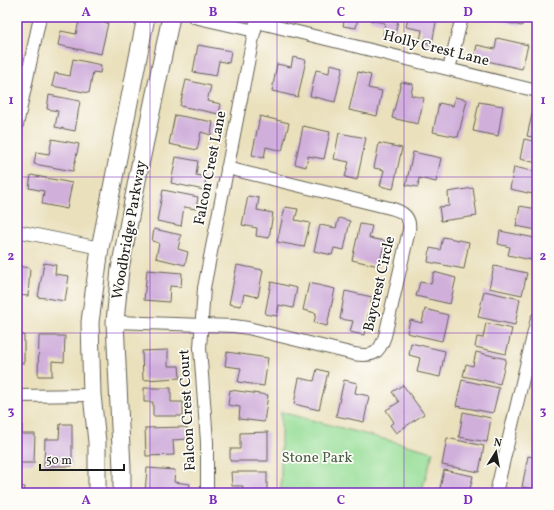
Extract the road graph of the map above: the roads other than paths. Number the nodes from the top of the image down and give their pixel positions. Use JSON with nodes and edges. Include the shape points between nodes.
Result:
{"nodes":[{"id":1,"x":40,"y":17,"type":"edge"},
{"id":2,"x":146,"y":17,"type":"edge"},
{"id":3,"x":171,"y":17,"type":"edge"},
{"id":4,"x":194,"y":17,"type":"edge"},
{"id":5,"x":462,"y":17,"type":"edge"},
{"id":6,"x":256,"y":23,"type":"edge"},
{"id":7,"x":449,"y":69,"type":"junction"},
{"id":8,"x":537,"y":90,"type":"edge"},
{"id":9,"x":17,"y":125,"type":"edge"},
{"id":10,"x":227,"y":168,"type":"junction"},
{"id":11,"x":17,"y":231,"type":"edge"},
{"id":12,"x":100,"y":248,"type":"junction"},
{"id":13,"x":537,"y":319,"type":"edge"},
{"id":14,"x":115,"y":322,"type":"junction"},
{"id":15,"x":201,"y":325,"type":"junction"},
{"id":16,"x":532,"y":362,"type":"edge"},
{"id":17,"x":92,"y":395,"type":"junction"},
{"id":18,"x":17,"y":396,"type":"edge"},
{"id":19,"x":97,"y":493,"type":"edge"},
{"id":20,"x":122,"y":493,"type":"edge"},
{"id":21,"x":207,"y":493,"type":"edge"},
{"id":22,"x":496,"y":493,"type":"edge"}],
"edges":[{"from":1,"to":9,"type":"street"},
{"from":2,"to":12,"type":"main road","name":"Woodbridge Parkway"},
{"from":3,"to":14,"type":"main road","name":"Woodbridge Parkway","via":[[120,269]]},
{"from":4,"to":6,"type":"street","name":"Holly Crest Lane"},
{"from":5,"to":7,"type":"street"},
{"from":6,"to":7,"type":"street","name":"Holly Crest Lane"},
{"from":6,"to":10,"type":"street","name":"Falcon Crest Lane"},
{"from":7,"to":8,"type":"street","name":"Holly Crest Lane"},
{"from":10,"to":15,"type":"street","name":"Falcon Crest Lane","via":[[204,288]]},
{"from":10,"to":15,"type":"street","name":"Baycrest Circle","via":[[398,210],[409,218],[410,230],[385,336],[375,353],[354,354],[241,327]]},
{"from":11,"to":12,"type":"street"},
{"from":12,"to":17,"type":"main road","name":"Woodbridge Parkway","via":[[90,322]]},
{"from":13,"to":16,"type":"street"},
{"from":14,"to":15,"type":"street","name":"Baycrest Circle"},
{"from":14,"to":20,"type":"main road","name":"Woodbridge Parkway"},
{"from":15,"to":21,"type":"street","name":"Falcon Crest Court"},
{"from":16,"to":22,"type":"street"},
{"from":17,"to":18,"type":"street"},
{"from":17,"to":19,"type":"main road","name":"Woodbridge Parkway","via":[[97,442]]}]}
